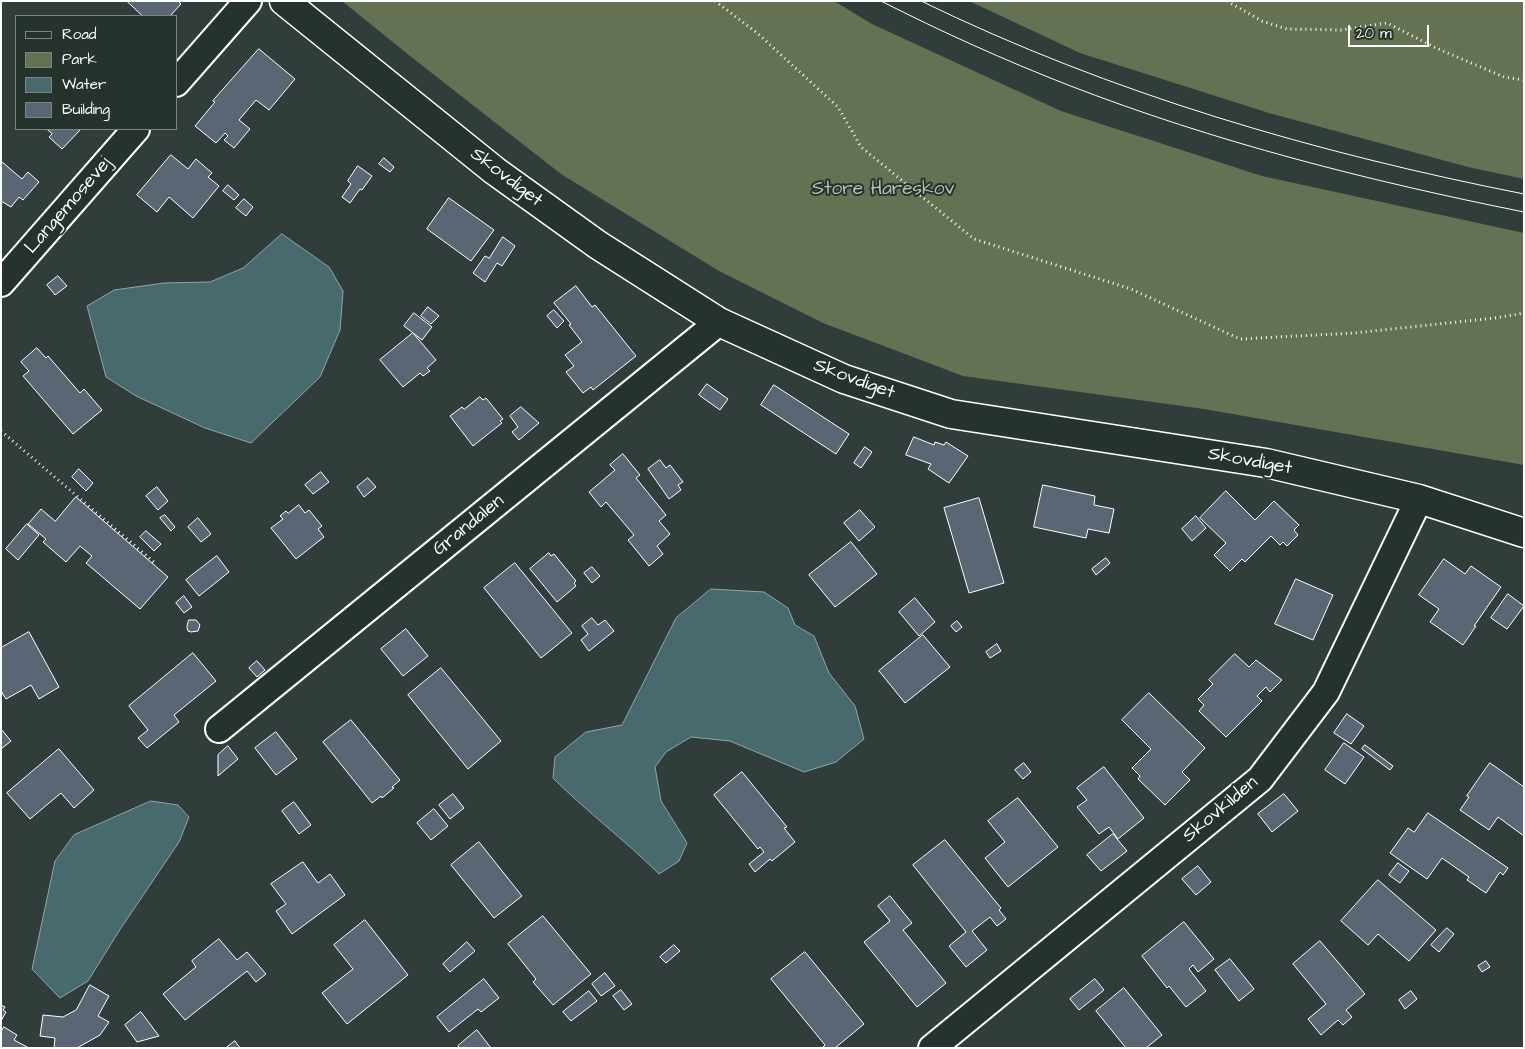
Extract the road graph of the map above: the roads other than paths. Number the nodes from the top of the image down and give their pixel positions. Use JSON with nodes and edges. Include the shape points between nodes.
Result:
{"nodes":[{"id":1,"x":248,"y":1,"type":"edge"},
{"id":2,"x":284,"y":1,"type":"edge"},
{"id":3,"x":178,"y":81,"type":"edge"},
{"id":4,"x":135,"y":130,"type":"edge"},
{"id":5,"x":1,"y":283,"type":"edge"},
{"id":6,"x":719,"y":322,"type":"junction"},
{"id":7,"x":1419,"y":499,"type":"junction"},
{"id":8,"x":1524,"y":534,"type":"edge"},
{"id":9,"x":219,"y":729,"type":"dead end"},
{"id":10,"x":932,"y":1048,"type":"edge"}],
"edges":[{"from":1,"to":3,"type":"street"},
{"from":2,"to":6,"type":"street","name":"Skovdiget","via":[[495,171],[598,245]]},
{"from":4,"to":5,"type":"street","name":"Langemosevej"},
{"from":6,"to":7,"type":"street","name":"Skovdiget","via":[[844,380],[952,414],[1266,463]]},
{"from":6,"to":9,"type":"street","name":"Grandalen"},
{"from":7,"to":8,"type":"street","name":"Skovdiget"},
{"from":7,"to":10,"type":"street","name":"Skovkilden","via":[[1326,692],[1260,778]]}]}
